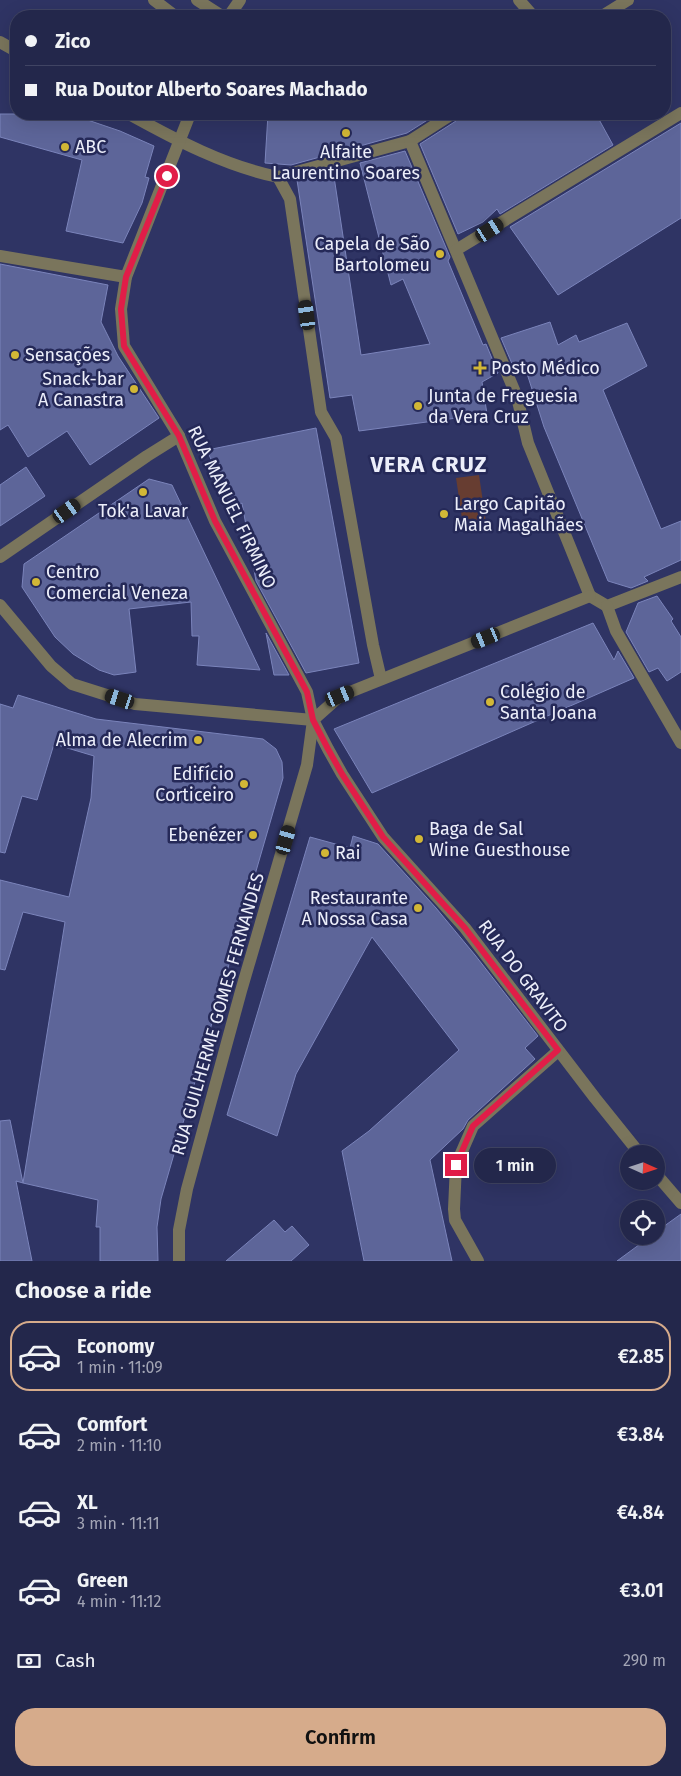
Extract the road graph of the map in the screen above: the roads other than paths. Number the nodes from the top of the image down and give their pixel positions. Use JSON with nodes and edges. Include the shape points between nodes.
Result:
{"nodes":[{"id":1,"x":154,"y":0,"type":"edge"},
{"id":2,"x":197,"y":0,"type":"edge"},
{"id":3,"x":519,"y":0,"type":"edge"},
{"id":4,"x":628,"y":0,"type":"edge"},
{"id":5,"x":167,"y":10,"type":"edge"},
{"id":6,"x":213,"y":10,"type":"edge"},
{"id":7,"x":528,"y":10,"type":"edge"},
{"id":8,"x":612,"y":10,"type":"edge"},
{"id":9,"x":140,"y":120,"type":"edge"},
{"id":10,"x":188,"y":120,"type":"edge"},
{"id":11,"x":443,"y":120,"type":"edge"},
{"id":12,"x":670,"y":120,"type":"edge"},
{"id":13,"x":410,"y":141,"type":"junction"},
{"id":14,"x":180,"y":142,"type":"junction"},
{"id":15,"x":278,"y":177,"type":"junction"},
{"id":16,"x":456,"y":250,"type":"junction"},
{"id":17,"x":0,"y":256,"type":"edge"},
{"id":18,"x":126,"y":277,"type":"junction"},
{"id":19,"x":179,"y":436,"type":"junction"},
{"id":20,"x":0,"y":557,"type":"edge"},
{"id":21,"x":681,"y":578,"type":"edge"},
{"id":22,"x":590,"y":596,"type":"junction"},
{"id":23,"x":0,"y":605,"type":"edge"},
{"id":24,"x":607,"y":606,"type":"junction"},
{"id":25,"x":381,"y":679,"type":"junction"},
{"id":26,"x":313,"y":720,"type":"junction"},
{"id":27,"x":681,"y":743,"type":"edge"},
{"id":28,"x":558,"y":1050,"type":"junction"},
{"id":29,"x":633,"y":1145,"type":"edge"},
{"id":30,"x":665,"y":1184,"type":"edge"},
{"id":31,"x":681,"y":1203,"type":"edge"},
{"id":32,"x":179,"y":1261,"type":"edge"},
{"id":33,"x":478,"y":1261,"type":"edge"}],
"edges":[{"from":1,"to":5,"type":"street"},
{"from":2,"to":6,"type":"street"},
{"from":3,"to":7,"type":"street"},
{"from":4,"to":8,"type":"street"},
{"from":9,"to":14,"type":"street"},
{"from":10,"to":14,"type":"street","name":"RUA MANUEL FIRMINO"},
{"from":11,"to":13,"type":"street"},
{"from":12,"to":16,"type":"street"},
{"from":13,"to":15,"type":"street"},
{"from":13,"to":16,"type":"street"},
{"from":14,"to":15,"type":"street","via":[[258,173]]},
{"from":14,"to":18,"type":"street","name":"RUA MANUEL FIRMINO"},
{"from":15,"to":25,"type":"street","via":[[290,199],[321,412],[336,438]]},
{"from":16,"to":22,"type":"street","via":[[517,397],[528,443]]},
{"from":17,"to":18,"type":"street"},
{"from":18,"to":19,"type":"street","name":"RUA MANUEL FIRMINO","via":[[121,309],[124,346]]},
{"from":19,"to":20,"type":"street"},
{"from":19,"to":26,"type":"street","name":"RUA MANUEL FIRMINO","via":[[215,521],[307,692]]},
{"from":21,"to":24,"type":"street"},
{"from":22,"to":24,"type":"street"},
{"from":22,"to":25,"type":"street"},
{"from":23,"to":26,"type":"street","via":[[51,666],[72,684],[136,704]]},
{"from":24,"to":27,"type":"street","via":[[616,631]]},
{"from":25,"to":26,"type":"street","via":[[340,696]]},
{"from":26,"to":28,"type":"street","name":"RUA DO GRAVITO","via":[[342,774],[383,837],[465,928]]},
{"from":26,"to":32,"type":"street","name":"RUA GUILHERME GOMES FERNANDES","via":[[307,765],[187,1189],[179,1230]]},
{"from":28,"to":29,"type":"street","name":"RUA DO GRAVITO"},
{"from":28,"to":33,"type":"street","via":[[473,1126],[456,1165],[455,1220]]},
{"from":30,"to":31,"type":"street"}]}
